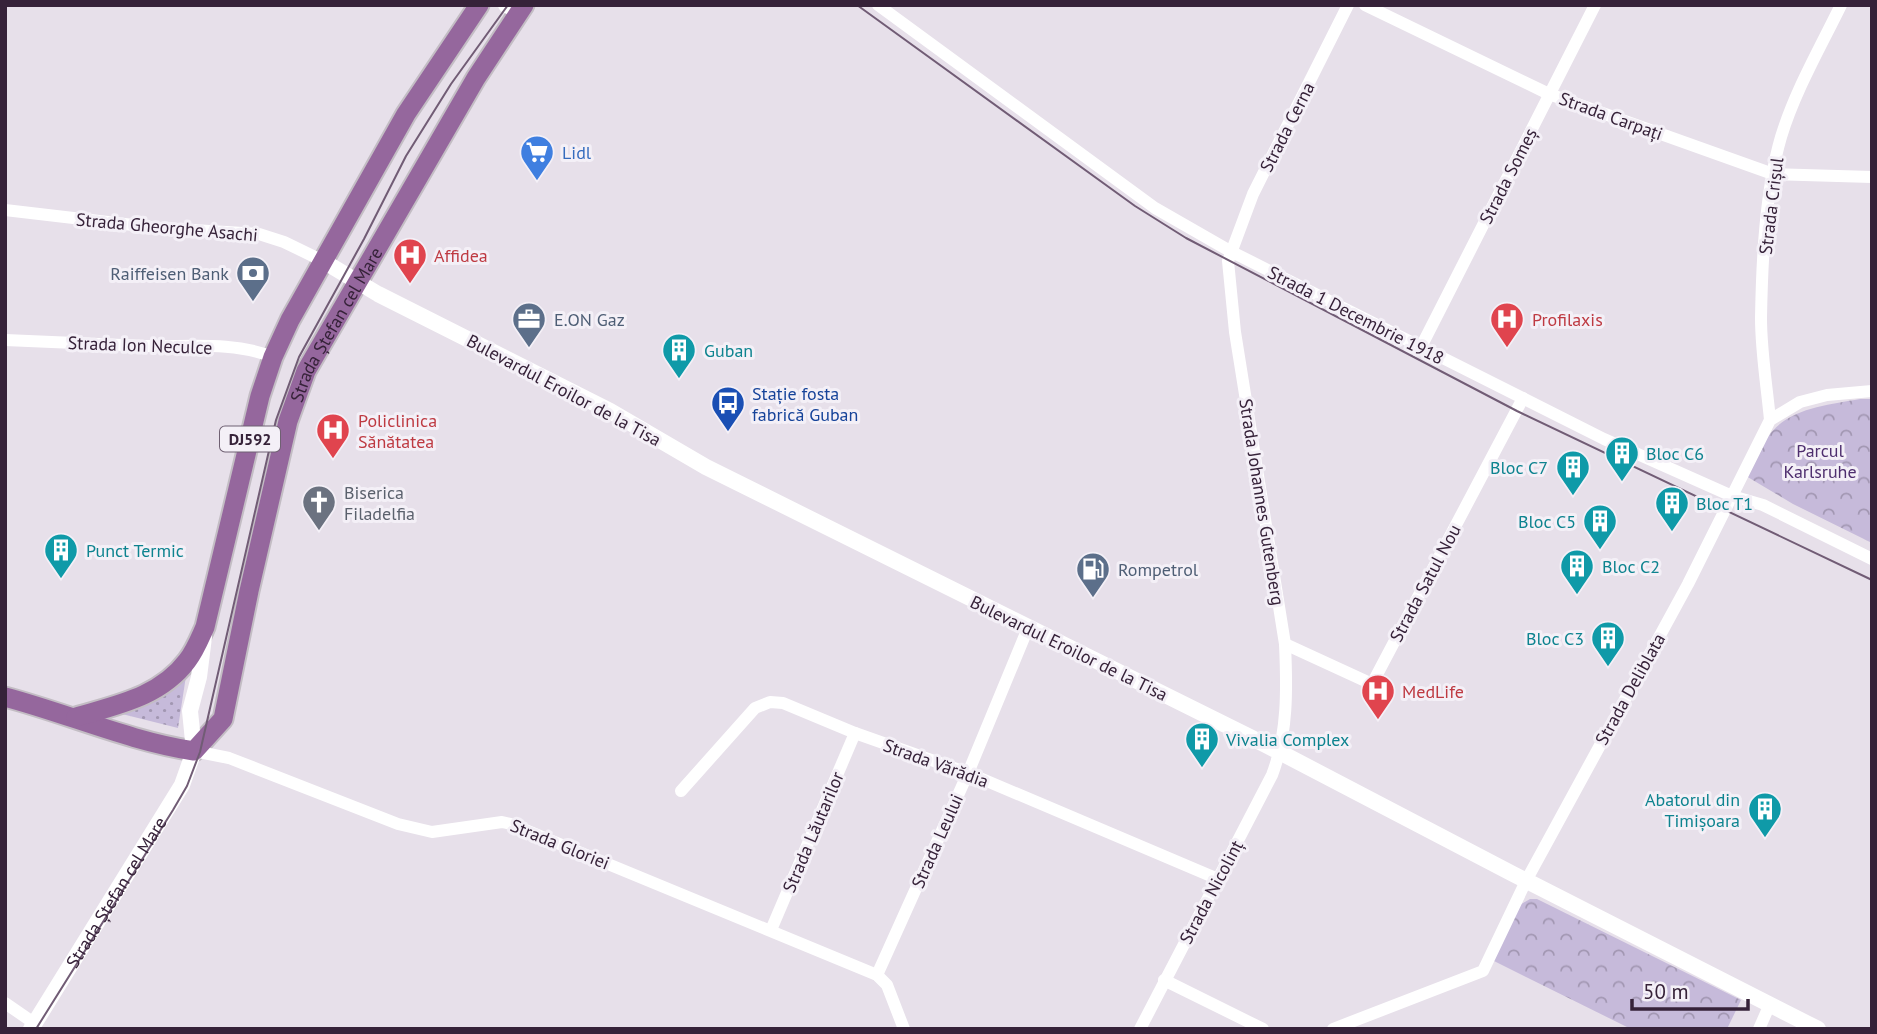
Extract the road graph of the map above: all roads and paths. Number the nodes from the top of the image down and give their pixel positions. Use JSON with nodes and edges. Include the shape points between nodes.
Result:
{"nodes":[{"id":1,"x":479,"y":5,"type":"edge"},
{"id":2,"x":878,"y":5,"type":"edge"},
{"id":3,"x":1348,"y":5,"type":"edge"},
{"id":4,"x":1365,"y":5,"type":"edge"},
{"id":5,"x":1595,"y":5,"type":"edge"},
{"id":6,"x":1841,"y":5,"type":"edge"},
{"id":7,"x":517,"y":7,"type":"edge"},
{"id":8,"x":1549,"y":94,"type":"junction"},
{"id":9,"x":1773,"y":174,"type":"junction"},
{"id":10,"x":1872,"y":177,"type":"edge"},
{"id":11,"x":5,"y":210,"type":"edge"},
{"id":12,"x":1230,"y":251,"type":"junction"},
{"id":13,"x":323,"y":261,"type":"junction"},
{"id":14,"x":357,"y":281,"type":"junction"},
{"id":15,"x":5,"y":340,"type":"edge"},
{"id":16,"x":1421,"y":347,"type":"junction"},
{"id":17,"x":273,"y":357,"type":"junction"},
{"id":18,"x":1872,"y":391,"type":"edge"},
{"id":19,"x":1523,"y":398,"type":"junction"},
{"id":20,"x":1770,"y":420,"type":"junction"},
{"id":21,"x":1732,"y":496,"type":"junction"},
{"id":22,"x":1872,"y":559,"type":"edge"},
{"id":23,"x":205,"y":627,"type":"junction"},
{"id":24,"x":1028,"y":628,"type":"junction"},
{"id":25,"x":1285,"y":644,"type":"junction"},
{"id":26,"x":5,"y":697,"type":"edge"},
{"id":27,"x":76,"y":718,"type":"junction"},
{"id":28,"x":855,"y":733,"type":"junction"},
{"id":29,"x":194,"y":751,"type":"junction"},
{"id":30,"x":1280,"y":754,"type":"junction"},
{"id":31,"x":968,"y":773,"type":"junction"},
{"id":32,"x":681,"y":790,"type":"dead end"},
{"id":33,"x":1218,"y":879,"type":"junction"},
{"id":34,"x":1526,"y":881,"type":"junction"},
{"id":35,"x":771,"y":930,"type":"junction"},
{"id":36,"x":877,"y":975,"type":"junction"},
{"id":37,"x":1164,"y":979,"type":"junction"},
{"id":38,"x":5,"y":1003,"type":"edge"},
{"id":39,"x":1770,"y":1004,"type":"junction"},
{"id":40,"x":32,"y":1026,"type":"edge"},
{"id":41,"x":904,"y":1029,"type":"edge"},
{"id":42,"x":1140,"y":1029,"type":"edge"},
{"id":43,"x":1263,"y":1029,"type":"edge"},
{"id":44,"x":1333,"y":1029,"type":"edge"},
{"id":45,"x":1759,"y":1029,"type":"edge"},
{"id":46,"x":1818,"y":1029,"type":"edge"}],
"edges":[{"from":1,"to":13,"type":"main road","name":"Strada Ștefan cel Mare","number":"DJ592","via":[[406,114]]},
{"from":2,"to":12,"type":"street","name":"Strada 1 Decembrie 1918","via":[[1155,208]]},
{"from":3,"to":12,"type":"street","name":"Strada Cerna","via":[[1253,194]]},
{"from":4,"to":8,"type":"street","name":"Strada Carpați"},
{"from":5,"to":8,"type":"street","name":"Strada Someș"},
{"from":6,"to":9,"type":"street","name":"Strada Crișul","via":[[1795,98]]},
{"from":7,"to":14,"type":"main road","name":"Strada Ștefan cel Mare","number":"DJ592"},
{"from":8,"to":9,"type":"street","name":"Strada Carpați"},
{"from":8,"to":16,"type":"street","name":"Strada Someș"},
{"from":9,"to":10,"type":"street","name":"Strada Carpați"},
{"from":9,"to":20,"type":"street","name":"Strada Crișul","via":[[1761,320]]},
{"from":11,"to":13,"type":"street","name":"Strada Gheorghe Asachi","via":[[260,234]]},
{"from":12,"to":16,"type":"street","name":"Strada 1 Decembrie 1918"},
{"from":12,"to":25,"type":"street","name":"Strada Johannes Gutenberg","via":[[1235,332]]},
{"from":13,"to":14,"type":"street","name":"Bulevardul Eroilor de la Tisa"},
{"from":13,"to":17,"type":"main road","name":"Strada Ștefan cel Mare","number":"DJ592"},
{"from":14,"to":24,"type":"street","name":"Bulevardul Eroilor de la Tisa","via":[[610,411],[706,467]]},
{"from":14,"to":29,"type":"main road","name":"Strada Ștefan cel Mare","number":"DJ592","via":[[315,352],[296,396],[251,579],[223,719]]},
{"from":15,"to":17,"type":"street","name":"Strada Ion Neculce","via":[[212,346],[254,349]]},
{"from":16,"to":19,"type":"street","name":"Strada 1 Decembrie 1918"},
{"from":17,"to":23,"type":"main road","name":"Strada Ștefan cel Mare","number":"DJ592"},
{"from":18,"to":20,"type":"street","via":[[1800,402]]},
{"from":19,"to":21,"type":"street","name":"Strada 1 Decembrie 1918"},
{"from":19,"to":25,"type":"street","name":"Strada Satul Nou","via":[[1372,684]]},
{"from":20,"to":21,"type":"street","name":"Strada Deliblata"},
{"from":21,"to":22,"type":"street","name":"Strada 1 Decembrie 1918","via":[[1763,505]]},
{"from":21,"to":34,"type":"street","name":"Strada Deliblata"},
{"from":23,"to":27,"type":"main road","number":"DJ592","via":[[188,661],[170,679],[133,701]]},
{"from":23,"to":29,"type":"street","name":"Strada Ștefan cel Mare","via":[[190,711]]},
{"from":24,"to":30,"type":"street","name":"Bulevardul Eroilor de la Tisa"},
{"from":24,"to":31,"type":"street","name":"Strada Leului"},
{"from":25,"to":30,"type":"street","name":"Strada Johannes Gutenberg"},
{"from":26,"to":27,"type":"main road"},
{"from":27,"to":29,"type":"main road","via":[[123,735]]},
{"from":28,"to":31,"type":"street","name":"Strada Vărădia"},
{"from":28,"to":32,"type":"street","name":"Strada Vărădia","via":[[783,703],[762,704],[744,718]]},
{"from":28,"to":35,"type":"street","name":"Strada Lăutarilor"},
{"from":29,"to":35,"type":"street","name":"Strada Gloriei","via":[[229,758],[398,824],[440,832],[511,824]]},
{"from":29,"to":40,"type":"street","name":"Strada Ștefan cel Mare","via":[[170,808]]},
{"from":30,"to":33,"type":"street","name":"Strada Nicolinț"},
{"from":30,"to":34,"type":"street","name":"Bulevardul Eroilor de la Tisa"},
{"from":31,"to":33,"type":"street","name":"Strada Vărădia"},
{"from":31,"to":36,"type":"street","name":"Strada Leului"},
{"from":33,"to":37,"type":"street","name":"Strada Nicolinț"},
{"from":34,"to":39,"type":"street","name":"Bulevardul Eroilor de la Tisa"},
{"from":34,"to":44,"type":"street","name":"Strada Deliblata","via":[[1483,971]]},
{"from":35,"to":36,"type":"street","name":"Strada Gloriei"},
{"from":36,"to":41,"type":"street","via":[[887,985]]},
{"from":37,"to":42,"type":"street","name":"Strada Nicolinț"},
{"from":37,"to":43,"type":"street"},
{"from":38,"to":40,"type":"street"},
{"from":39,"to":45,"type":"street"},
{"from":39,"to":46,"type":"street","name":"Bulevardul Eroilor de la Tisa"}]}
